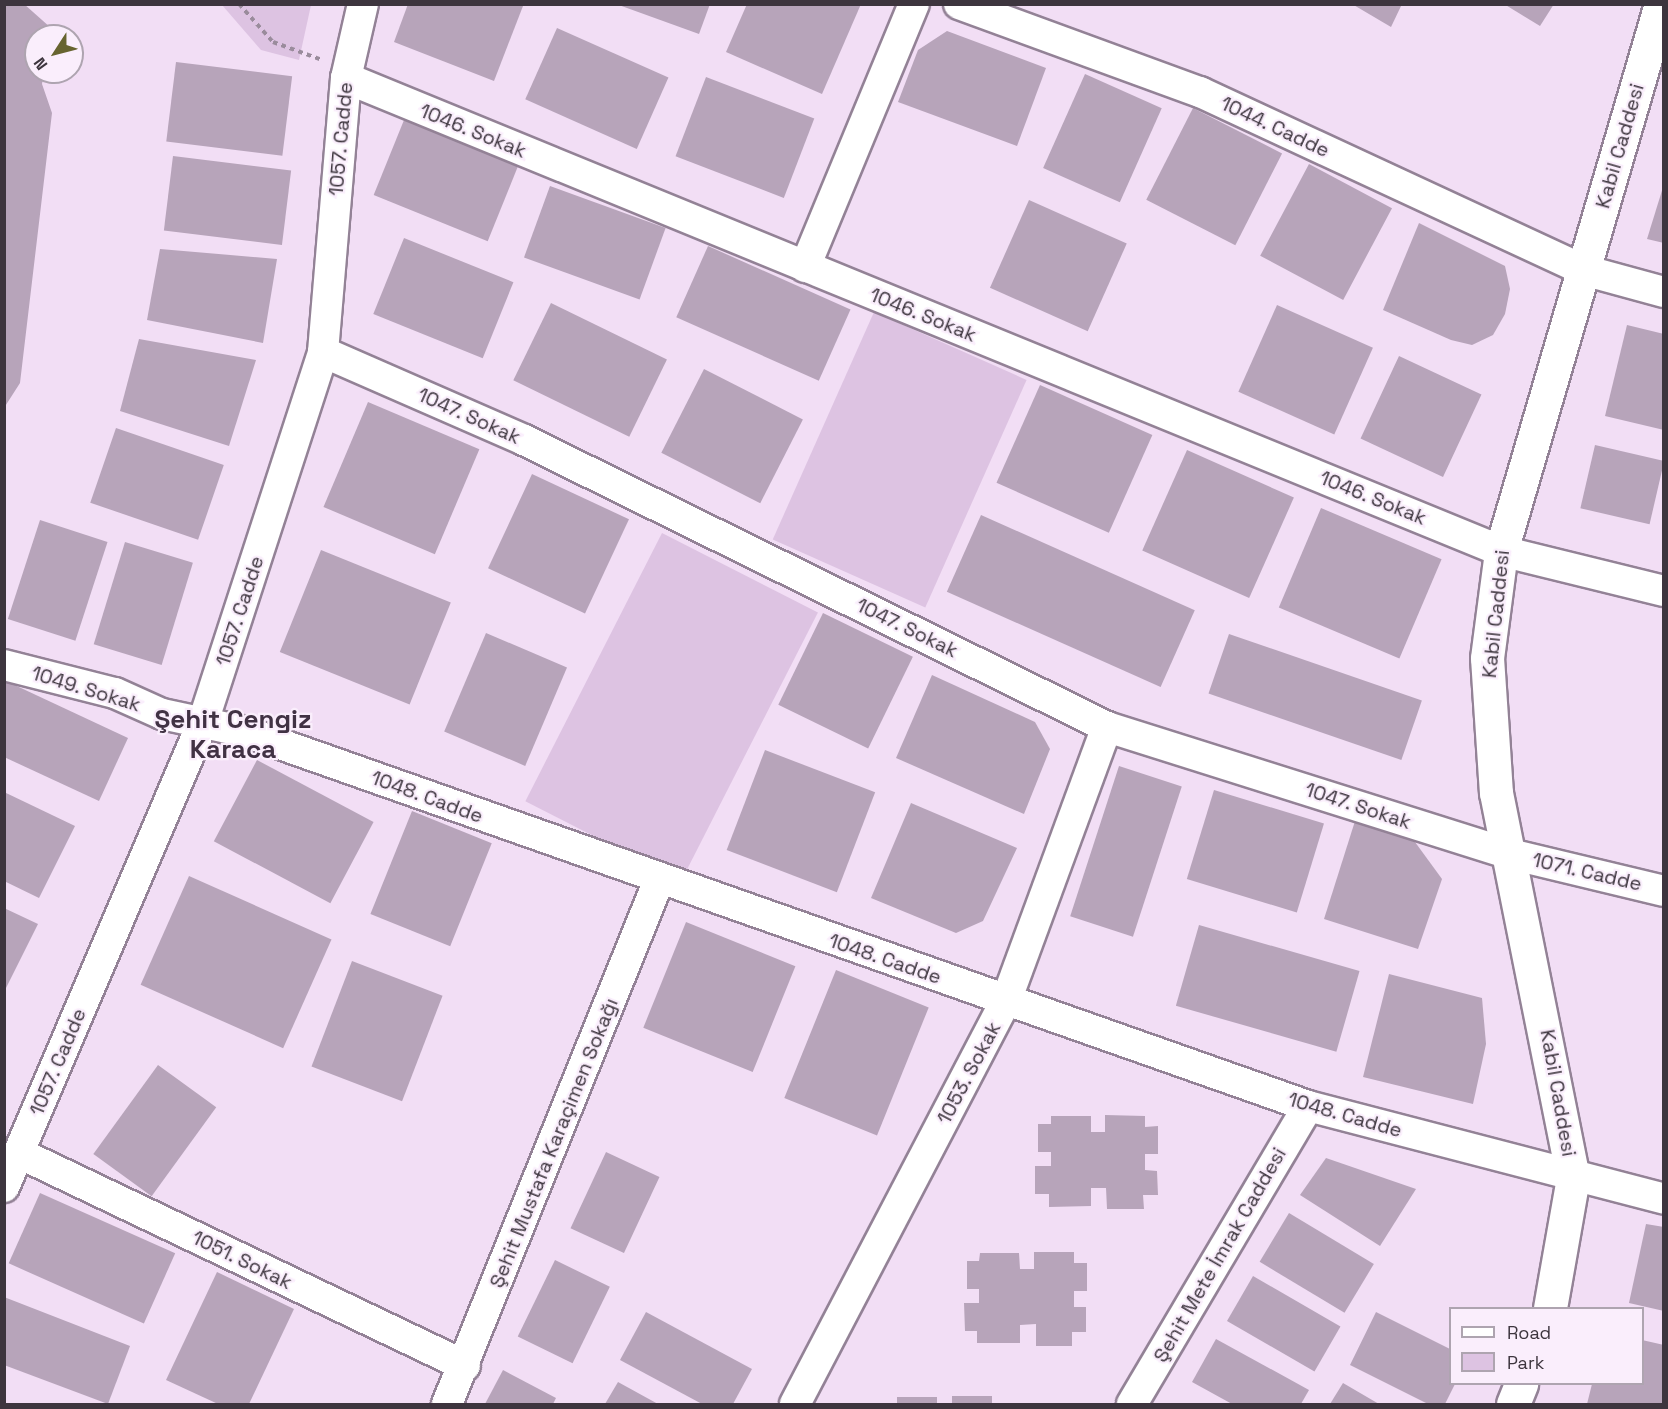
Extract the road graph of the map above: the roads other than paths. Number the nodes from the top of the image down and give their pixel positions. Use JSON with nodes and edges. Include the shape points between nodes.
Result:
{"nodes":[{"id":1,"x":363,"y":4,"type":"edge"},
{"id":2,"x":914,"y":4,"type":"edge"},
{"id":3,"x":1661,"y":4,"type":"edge"},
{"id":4,"x":975,"y":7,"type":"edge"},
{"id":5,"x":347,"y":74,"type":"junction"},
{"id":6,"x":805,"y":267,"type":"junction"},
{"id":7,"x":1583,"y":270,"type":"junction"},
{"id":8,"x":1664,"y":292,"type":"edge"},
{"id":9,"x":323,"y":352,"type":"junction"},
{"id":10,"x":1501,"y":551,"type":"junction"},
{"id":11,"x":1664,"y":591,"type":"edge"},
{"id":12,"x":4,"y":665,"type":"edge"},
{"id":13,"x":203,"y":722,"type":"junction"},
{"id":14,"x":1107,"y":727,"type":"junction"},
{"id":15,"x":1510,"y":854,"type":"junction"},
{"id":16,"x":659,"y":880,"type":"junction"},
{"id":17,"x":1664,"y":891,"type":"edge"},
{"id":18,"x":1006,"y":1001,"type":"junction"},
{"id":19,"x":1308,"y":1107,"type":"junction"},
{"id":20,"x":20,"y":1153,"type":"junction"},
{"id":21,"x":1573,"y":1178,"type":"junction"},
{"id":22,"x":4,"y":1187,"type":"edge"},
{"id":23,"x":1664,"y":1199,"type":"edge"},
{"id":24,"x":1550,"y":1307,"type":"edge"},
{"id":25,"x":465,"y":1366,"type":"junction"},
{"id":26,"x":1520,"y":1385,"type":"edge"},
{"id":27,"x":447,"y":1404,"type":"edge"},
{"id":28,"x":795,"y":1404,"type":"edge"},
{"id":29,"x":1132,"y":1404,"type":"edge"},
{"id":30,"x":1513,"y":1404,"type":"edge"}],
"edges":[{"from":1,"to":5,"type":"street","name":"1057. Cadde"},
{"from":2,"to":6,"type":"street"},
{"from":3,"to":7,"type":"main road","name":"Kabil Caddesi"},
{"from":4,"to":7,"type":"street","name":"1044. Cadde","via":[[1200,92]]},
{"from":5,"to":6,"type":"street","name":"1046. Sokak"},
{"from":5,"to":9,"type":"street","name":"1057. Cadde"},
{"from":6,"to":10,"type":"street","name":"1046. Sokak"},
{"from":7,"to":8,"type":"street","name":"1044. Cadde"},
{"from":7,"to":10,"type":"main road","name":"Kabil Caddesi"},
{"from":9,"to":13,"type":"street","name":"1057. Cadde"},
{"from":9,"to":14,"type":"street","name":"1047. Sokak","via":[[524,440]]},
{"from":10,"to":11,"type":"street","name":"1046. Sokak"},
{"from":10,"to":15,"type":"main road","name":"Kabil Caddesi","via":[[1487,658],[1488,733]]},
{"from":12,"to":13,"type":"street","name":"1049. Sokak"},
{"from":13,"to":16,"type":"street","name":"1048. Cadde"},
{"from":13,"to":20,"type":"street","name":"1057. Cadde"},
{"from":14,"to":15,"type":"street","name":"1047. Sokak"},
{"from":14,"to":18,"type":"street","name":"1053. Sokak"},
{"from":15,"to":17,"type":"street","name":"1071. Cadde"},
{"from":15,"to":21,"type":"main road","name":"Kabil Caddesi"},
{"from":16,"to":18,"type":"street","name":"1048. Cadde"},
{"from":16,"to":25,"type":"street","name":"Şehit Mustafa Karaçimen Sokağı"},
{"from":18,"to":19,"type":"street","name":"1048. Cadde"},
{"from":18,"to":28,"type":"street","name":"1053. Sokak"},
{"from":19,"to":21,"type":"street","name":"1048. Cadde"},
{"from":19,"to":29,"type":"street","name":"Şehit Mete İmrak Caddesi"},
{"from":20,"to":22,"type":"street","name":"1057. Cadde"},
{"from":20,"to":25,"type":"street","name":"1051. Sokak"},
{"from":21,"to":23,"type":"street","name":"1048. Cadde"},
{"from":21,"to":24,"type":"main road","name":"Kabil Caddesi"},
{"from":25,"to":27,"type":"street","name":"Şehit Mustafa Karaçimen Sokağı"},
{"from":26,"to":30,"type":"main road"}]}
